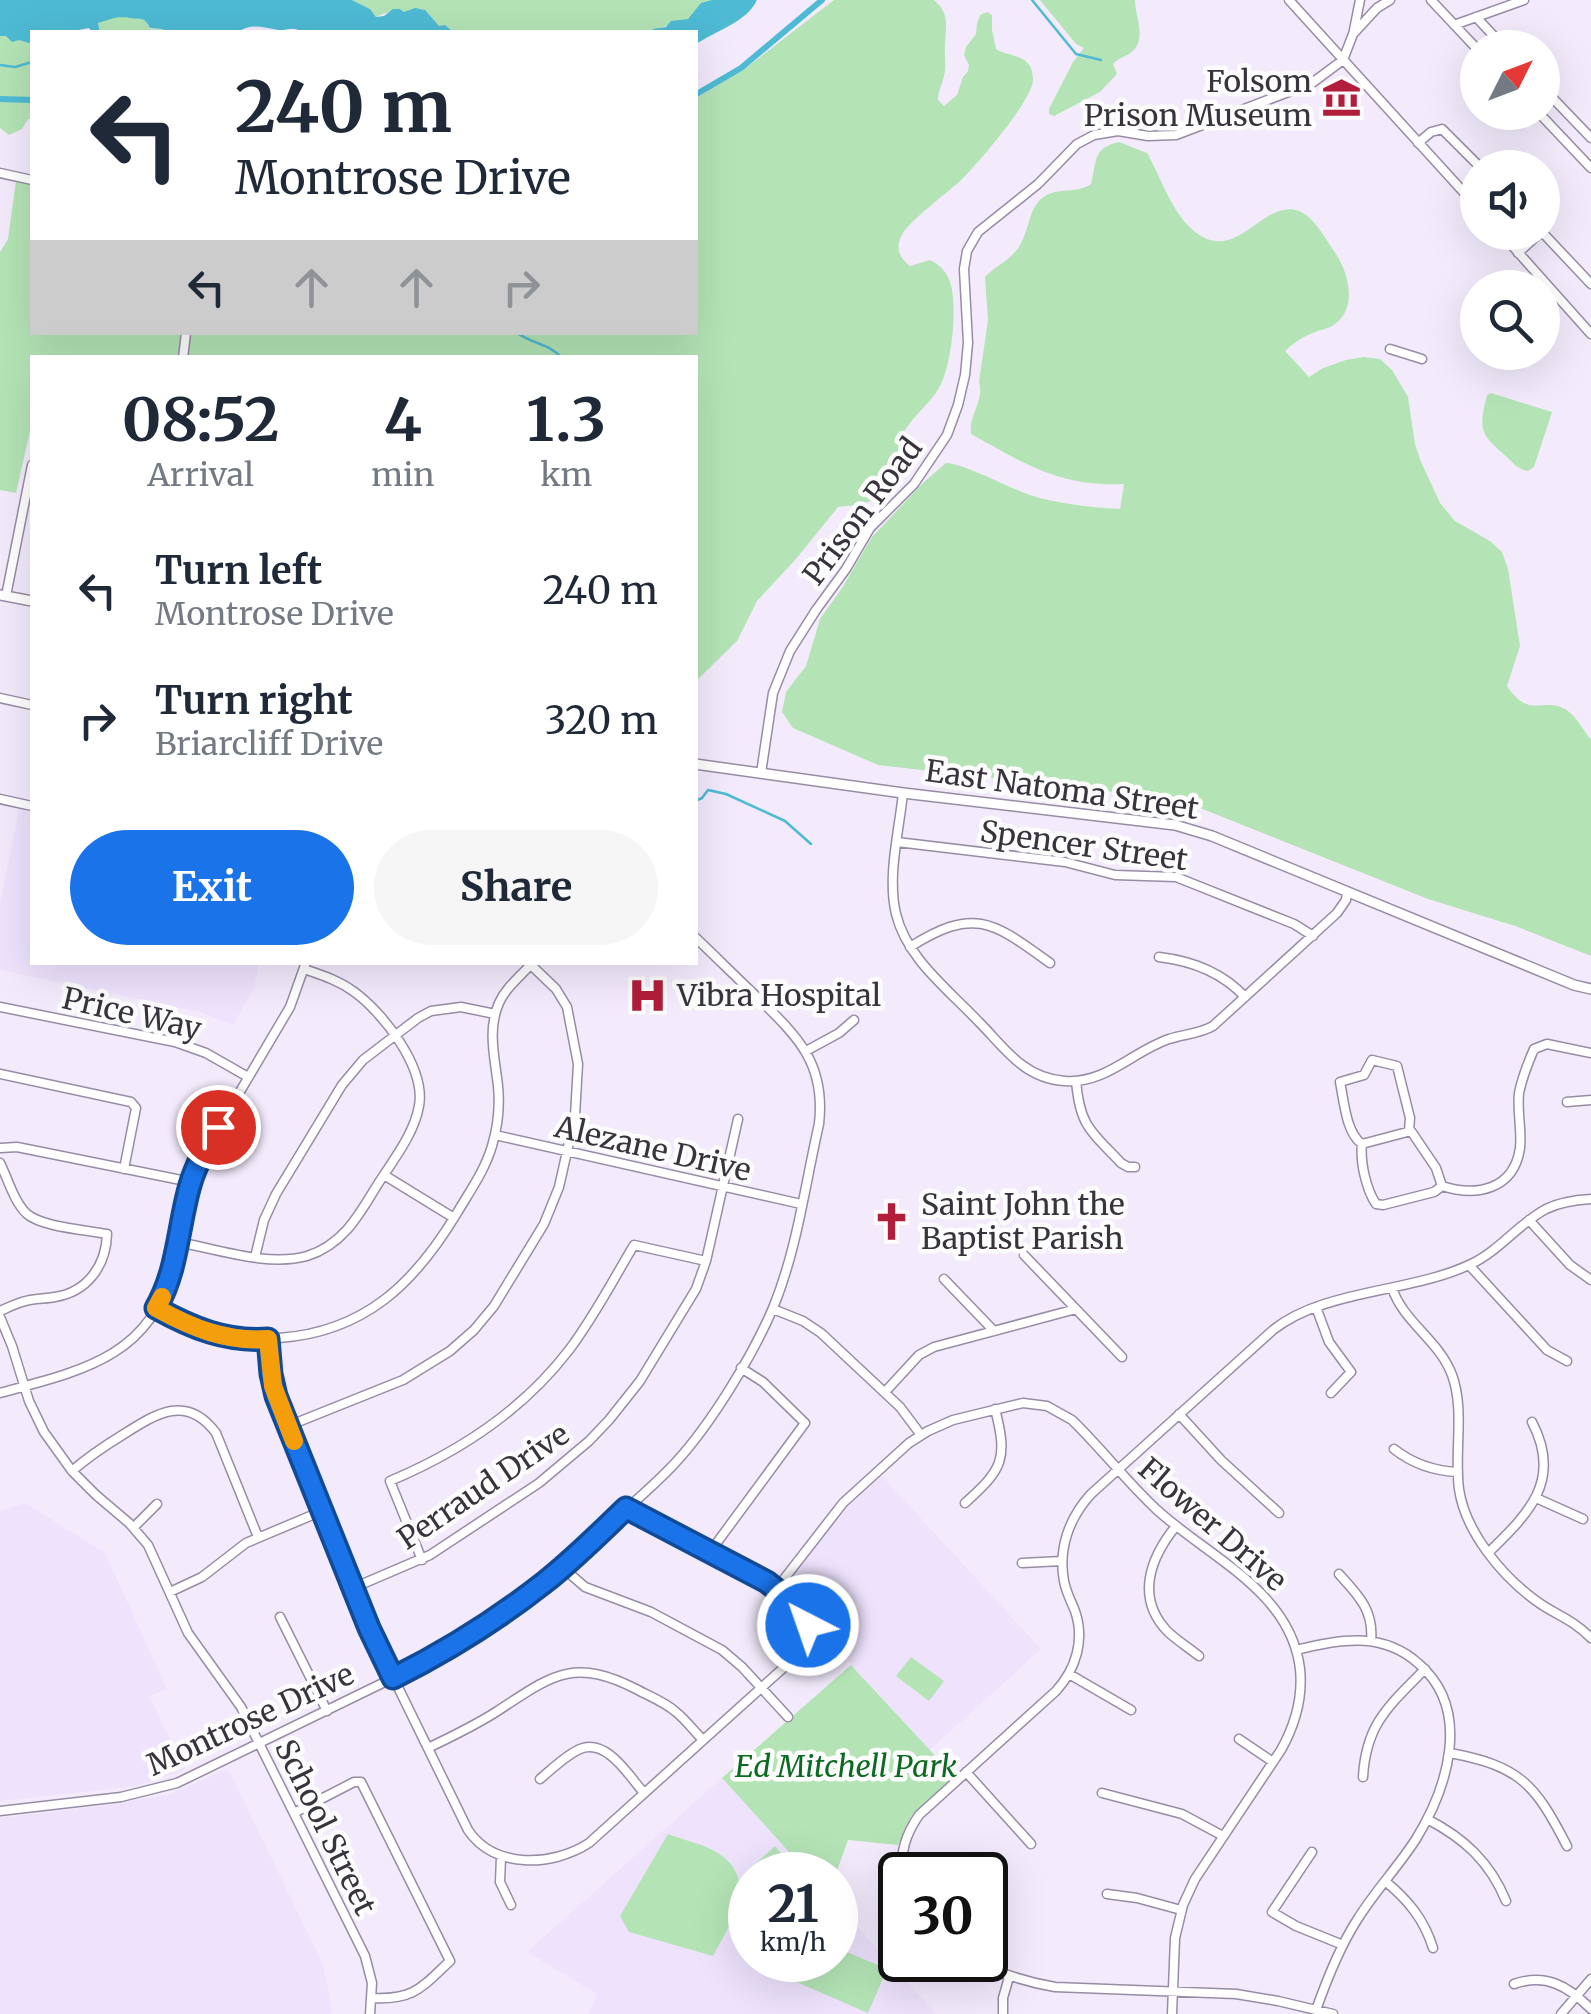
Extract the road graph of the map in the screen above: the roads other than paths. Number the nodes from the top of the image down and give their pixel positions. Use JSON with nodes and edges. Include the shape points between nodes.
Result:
{"nodes":[{"id":1,"x":1288,"y":0,"type":"edge"},
{"id":2,"x":1360,"y":0,"type":"edge"},
{"id":3,"x":1390,"y":0,"type":"edge"},
{"id":4,"x":1431,"y":0,"type":"edge"},
{"id":5,"x":1524,"y":0,"type":"edge"},
{"id":6,"x":1476,"y":18,"type":"junction"},
{"id":7,"x":1454,"y":25,"type":"junction"},
{"id":8,"x":1488,"y":30,"type":"edge"},
{"id":9,"x":1460,"y":31,"type":"edge"},
{"id":10,"x":1352,"y":34,"type":"junction"},
{"id":11,"x":1343,"y":60,"type":"junction"},
{"id":12,"x":1560,"y":106,"type":"edge"},
{"id":13,"x":1555,"y":130,"type":"edge"},
{"id":14,"x":1591,"y":138,"type":"edge"},
{"id":15,"x":1418,"y":142,"type":"junction"},
{"id":16,"x":1463,"y":150,"type":"edge"},
{"id":17,"x":1591,"y":168,"type":"edge"},
{"id":18,"x":0,"y":174,"type":"edge"},
{"id":19,"x":30,"y":180,"type":"edge"},
{"id":20,"x":1460,"y":188,"type":"edge"},
{"id":21,"x":1520,"y":250,"type":"edge"},
{"id":22,"x":1559,"y":250,"type":"edge"},
{"id":23,"x":1518,"y":252,"type":"joint"},
{"id":24,"x":1591,"y":284,"type":"edge"},
{"id":25,"x":1591,"y":334,"type":"edge"},
{"id":26,"x":1390,"y":350,"type":"dead end"},
{"id":27,"x":1422,"y":359,"type":"dead end"},
{"id":28,"x":30,"y":493,"type":"edge"},
{"id":29,"x":3,"y":595,"type":"edge"},
{"id":30,"x":30,"y":601,"type":"edge"},
{"id":31,"x":0,"y":698,"type":"edge"},
{"id":32,"x":30,"y":704,"type":"edge"},
{"id":33,"x":698,"y":764,"type":"edge"},
{"id":34,"x":761,"y":773,"type":"junction"},
{"id":35,"x":904,"y":793,"type":"junction"},
{"id":36,"x":0,"y":799,"type":"edge"},
{"id":37,"x":30,"y":806,"type":"edge"},
{"id":38,"x":898,"y":842,"type":"junction"},
{"id":39,"x":1348,"y":892,"type":"junction"},
{"id":40,"x":1313,"y":936,"type":"junction"},
{"id":41,"x":698,"y":940,"type":"edge"},
{"id":42,"x":910,"y":947,"type":"junction"},
{"id":43,"x":1160,"y":957,"type":"dead end"},
{"id":44,"x":1050,"y":963,"type":"dead end"},
{"id":45,"x":531,"y":965,"type":"edge"},
{"id":46,"x":533,"y":965,"type":"edge"},
{"id":47,"x":305,"y":966,"type":"edge"},
{"id":48,"x":1591,"y":992,"type":"edge"},
{"id":49,"x":1245,"y":998,"type":"junction"},
{"id":50,"x":0,"y":1007,"type":"edge"},
{"id":51,"x":495,"y":1014,"type":"junction"},
{"id":52,"x":854,"y":1020,"type":"dead end"},
{"id":53,"x":394,"y":1036,"type":"junction"},
{"id":54,"x":806,"y":1051,"type":"junction"},
{"id":55,"x":1591,"y":1053,"type":"edge"},
{"id":56,"x":0,"y":1074,"type":"edge"},
{"id":57,"x":248,"y":1077,"type":"junction"},
{"id":58,"x":1076,"y":1081,"type":"junction"},
{"id":59,"x":1591,"y":1100,"type":"edge"},
{"id":60,"x":1567,"y":1102,"type":"dead end"},
{"id":61,"x":738,"y":1119,"type":"dead end"},
{"id":62,"x":1409,"y":1131,"type":"junction"},
{"id":63,"x":495,"y":1135,"type":"junction"},
{"id":64,"x":1362,"y":1144,"type":"junction"},
{"id":65,"x":0,"y":1148,"type":"edge"},
{"id":66,"x":568,"y":1152,"type":"junction"},
{"id":67,"x":0,"y":1163,"type":"edge"},
{"id":68,"x":1135,"y":1167,"type":"dead end"},
{"id":69,"x":124,"y":1168,"type":"junction"},
{"id":70,"x":384,"y":1175,"type":"junction"},
{"id":71,"x":190,"y":1182,"type":"junction"},
{"id":72,"x":723,"y":1186,"type":"junction"},
{"id":73,"x":1442,"y":1186,"type":"junction"},
{"id":74,"x":1591,"y":1198,"type":"edge"},
{"id":75,"x":801,"y":1204,"type":"junction"},
{"id":76,"x":454,"y":1218,"type":"junction"},
{"id":77,"x":1528,"y":1220,"type":"junction"},
{"id":78,"x":178,"y":1242,"type":"junction"},
{"id":79,"x":1024,"y":1255,"type":"dead end"},
{"id":80,"x":255,"y":1257,"type":"junction"},
{"id":81,"x":706,"y":1262,"type":"junction"},
{"id":82,"x":1469,"y":1265,"type":"junction"},
{"id":83,"x":944,"y":1278,"type":"dead end"},
{"id":84,"x":1591,"y":1280,"type":"edge"},
{"id":85,"x":1392,"y":1288,"type":"junction"},
{"id":86,"x":1316,"y":1307,"type":"junction"},
{"id":87,"x":156,"y":1308,"type":"junction"},
{"id":88,"x":772,"y":1308,"type":"junction"},
{"id":89,"x":1076,"y":1309,"type":"junction"},
{"id":90,"x":0,"y":1314,"type":"edge"},
{"id":91,"x":994,"y":1331,"type":"junction"},
{"id":92,"x":268,"y":1339,"type":"junction"},
{"id":93,"x":1122,"y":1358,"type":"dead end"},
{"id":94,"x":1567,"y":1361,"type":"dead end"},
{"id":95,"x":740,"y":1368,"type":"junction"},
{"id":96,"x":24,"y":1387,"type":"junction"},
{"id":97,"x":884,"y":1392,"type":"junction"},
{"id":98,"x":0,"y":1393,"type":"edge"},
{"id":99,"x":1331,"y":1393,"type":"dead end"},
{"id":100,"x":995,"y":1409,"type":"junction"},
{"id":101,"x":1180,"y":1414,"type":"junction"},
{"id":102,"x":1532,"y":1422,"type":"dead end"},
{"id":103,"x":288,"y":1426,"type":"junction"},
{"id":104,"x":921,"y":1435,"type":"junction"},
{"id":105,"x":1394,"y":1449,"type":"dead end"},
{"id":106,"x":1118,"y":1470,"type":"junction"},
{"id":107,"x":72,"y":1471,"type":"junction"},
{"id":108,"x":1458,"y":1472,"type":"junction"},
{"id":109,"x":1536,"y":1498,"type":"junction"},
{"id":110,"x":965,"y":1502,"type":"dead end"},
{"id":111,"x":157,"y":1504,"type":"dead end"},
{"id":112,"x":626,"y":1508,"type":"junction"},
{"id":113,"x":322,"y":1511,"type":"junction"},
{"id":114,"x":1279,"y":1513,"type":"dead end"},
{"id":115,"x":1583,"y":1519,"type":"dead end"},
{"id":116,"x":1176,"y":1526,"type":"junction"},
{"id":117,"x":134,"y":1528,"type":"junction"},
{"id":118,"x":258,"y":1537,"type":"junction"},
{"id":119,"x":710,"y":1552,"type":"junction"},
{"id":120,"x":1488,"y":1553,"type":"junction"},
{"id":121,"x":422,"y":1560,"type":"junction"},
{"id":122,"x":1062,"y":1562,"type":"junction"},
{"id":123,"x":1022,"y":1563,"type":"dead end"},
{"id":124,"x":562,"y":1567,"type":"junction"},
{"id":125,"x":1339,"y":1574,"type":"dead end"},
{"id":126,"x":353,"y":1588,"type":"junction"},
{"id":127,"x":776,"y":1588,"type":"junction"},
{"id":128,"x":170,"y":1592,"type":"junction"},
{"id":129,"x":280,"y":1617,"type":"dead end"},
{"id":130,"x":1591,"y":1638,"type":"edge"},
{"id":131,"x":1371,"y":1640,"type":"junction"},
{"id":132,"x":1296,"y":1650,"type":"junction"},
{"id":133,"x":1199,"y":1656,"type":"dead end"},
{"id":134,"x":1424,"y":1669,"type":"junction"},
{"id":135,"x":1069,"y":1674,"type":"junction"},
{"id":136,"x":393,"y":1678,"type":"junction"},
{"id":137,"x":761,"y":1688,"type":"junction"},
{"id":138,"x":1131,"y":1710,"type":"dead end"},
{"id":139,"x":326,"y":1711,"type":"junction"},
{"id":140,"x":788,"y":1717,"type":"dead end"},
{"id":141,"x":1238,"y":1739,"type":"dead end"},
{"id":142,"x":702,"y":1740,"type":"junction"},
{"id":143,"x":260,"y":1744,"type":"junction"},
{"id":144,"x":428,"y":1748,"type":"junction"},
{"id":145,"x":1450,"y":1753,"type":"junction"},
{"id":146,"x":1273,"y":1762,"type":"junction"},
{"id":147,"x":966,"y":1772,"type":"junction"},
{"id":148,"x":1362,"y":1777,"type":"dead end"},
{"id":149,"x":540,"y":1779,"type":"dead end"},
{"id":150,"x":644,"y":1793,"type":"junction"},
{"id":151,"x":1102,"y":1793,"type":"dead end"},
{"id":152,"x":0,"y":1811,"type":"edge"},
{"id":153,"x":294,"y":1813,"type":"junction"},
{"id":154,"x":1426,"y":1819,"type":"junction"},
{"id":155,"x":1224,"y":1836,"type":"junction"},
{"id":156,"x":1031,"y":1844,"type":"dead end"},
{"id":157,"x":1567,"y":1846,"type":"dead end"},
{"id":158,"x":903,"y":1852,"type":"edge"},
{"id":159,"x":1312,"y":1852,"type":"dead end"},
{"id":160,"x":501,"y":1857,"type":"junction"},
{"id":161,"x":1384,"y":1882,"type":"junction"},
{"id":162,"x":1107,"y":1894,"type":"dead end"},
{"id":163,"x":1506,"y":1901,"type":"dead end"},
{"id":164,"x":511,"y":1905,"type":"dead end"},
{"id":165,"x":1181,"y":1910,"type":"junction"},
{"id":166,"x":1343,"y":1944,"type":"junction"},
{"id":167,"x":1433,"y":1948,"type":"dead end"},
{"id":168,"x":1009,"y":1976,"type":"joint"},
{"id":169,"x":1591,"y":1980,"type":"edge"},
{"id":170,"x":1514,"y":1984,"type":"dead end"},
{"id":171,"x":1173,"y":1991,"type":"junction"},
{"id":172,"x":1578,"y":1996,"type":"junction"},
{"id":173,"x":372,"y":1998,"type":"junction"},
{"id":174,"x":1591,"y":2009,"type":"edge"},
{"id":175,"x":1316,"y":2010,"type":"junction"},
{"id":176,"x":370,"y":2014,"type":"edge"},
{"id":177,"x":1004,"y":2014,"type":"edge"},
{"id":178,"x":1172,"y":2014,"type":"edge"},
{"id":179,"x":1333,"y":2014,"type":"edge"},
{"id":180,"x":1561,"y":2014,"type":"edge"}],
"edges":[{"from":1,"to":11,"type":"street"},
{"from":2,"to":10,"type":"street"},
{"from":3,"to":10,"type":"street"},
{"from":4,"to":7,"type":"street"},
{"from":5,"to":6,"type":"street"},
{"from":6,"to":7,"type":"street"},
{"from":6,"to":8,"type":"street"},
{"from":7,"to":9,"type":"street"},
{"from":10,"to":11,"type":"street"},
{"from":11,"to":15,"type":"street"},
{"from":11,"to":34,"type":"street","name":"Prison Road","via":[[1301,88],[1176,135],[1094,134],[978,232],[964,259],[965,375],[947,435],[914,484],[870,528],[790,652],[772,692]]},
{"from":12,"to":14,"type":"street"},
{"from":13,"to":17,"type":"street"},
{"from":15,"to":16,"type":"street","via":[[1442,129]]},
{"from":15,"to":20,"type":"street"},
{"from":18,"to":19,"type":"street"},
{"from":21,"to":23,"type":"street"},
{"from":22,"to":24,"type":"street"},
{"from":23,"to":25,"type":"street"},
{"from":26,"to":27,"type":"street"},
{"from":28,"to":29,"type":"street"},
{"from":29,"to":30,"type":"main road"},
{"from":31,"to":32,"type":"street"},
{"from":33,"to":34,"type":"main road","name":"East Natoma Street"},
{"from":34,"to":35,"type":"main road","name":"East Natoma Street"},
{"from":35,"to":38,"type":"street"},
{"from":35,"to":39,"type":"main road","name":"East Natoma Street","via":[[1175,825]]},
{"from":36,"to":37,"type":"street"},
{"from":38,"to":40,"type":"street","name":"Spencer Street","via":[[1065,862],[1115,875],[1176,877]]},
{"from":38,"to":42,"type":"street","via":[[893,898]]},
{"from":39,"to":40,"type":"street"},
{"from":39,"to":48,"type":"main road","name":"East Natoma Street"},
{"from":40,"to":49,"type":"street"},
{"from":41,"to":54,"type":"street","name":"Montrose Drive"},
{"from":42,"to":44,"type":"street","via":[[948,926],[979,924],[1004,931]]},
{"from":42,"to":58,"type":"street","via":[[1021,1064]]},
{"from":43,"to":49,"type":"street","via":[[1209,970]]},
{"from":45,"to":51,"type":"street"},
{"from":46,"to":66,"type":"street","via":[[570,1017],[579,1084]]},
{"from":47,"to":53,"type":"street","via":[[358,994]]},
{"from":47,"to":57,"type":"street","via":[[290,1007]]},
{"from":49,"to":58,"type":"street","via":[[1209,1028]]},
{"from":50,"to":57,"type":"street","name":"Price Way","via":[[191,1046]]},
{"from":51,"to":53,"type":"street","via":[[441,1008]]},
{"from":51,"to":63,"type":"street"},
{"from":52,"to":54,"type":"street"},
{"from":53,"to":70,"type":"street","via":[[414,1064],[420,1098],[412,1127]]},
{"from":53,"to":80,"type":"street","via":[[342,1085],[269,1206]]},
{"from":54,"to":75,"type":"street","name":"Montrose Drive","via":[[820,1112]]},
{"from":55,"to":73,"type":"street","via":[[1547,1044],[1534,1049],[1520,1092],[1514,1166],[1487,1189]]},
{"from":56,"to":69,"type":"street","via":[[131,1102],[136,1108]]},
{"from":57,"to":71,"type":"street"},
{"from":58,"to":68,"type":"street","via":[[1087,1126],[1121,1163]]},
{"from":59,"to":60,"type":"street"},
{"from":61,"to":72,"type":"street","name":"Perraud Drive"},
{"from":62,"to":64,"type":"street"},
{"from":62,"to":64,"type":"street","via":[[1398,1066],[1372,1060],[1364,1075],[1340,1082],[1352,1135]]},
{"from":62,"to":73,"type":"street"},
{"from":63,"to":66,"type":"street","name":"Alezane Drive"},
{"from":63,"to":76,"type":"street"},
{"from":64,"to":73,"type":"street","via":[[1376,1204]]},
{"from":65,"to":69,"type":"street"},
{"from":66,"to":72,"type":"street","name":"Alezane Drive"},
{"from":66,"to":103,"type":"street","via":[[544,1224],[474,1330],[417,1373]]},
{"from":67,"to":90,"type":"street","via":[[30,1216],[107,1234],[99,1267],[82,1286]]},
{"from":69,"to":71,"type":"street"},
{"from":70,"to":76,"type":"street"},
{"from":70,"to":80,"type":"street","via":[[336,1242],[295,1259]]},
{"from":71,"to":78,"type":"street"},
{"from":72,"to":75,"type":"street","name":"Alezane Drive"},
{"from":72,"to":81,"type":"street","name":"Perraud Drive"},
{"from":74,"to":77,"type":"street"},
{"from":75,"to":88,"type":"street","name":"Montrose Drive"},
{"from":76,"to":92,"type":"street","via":[[416,1272],[375,1307],[318,1333]]},
{"from":77,"to":82,"type":"street"},
{"from":77,"to":84,"type":"street"},
{"from":78,"to":80,"type":"street"},
{"from":78,"to":87,"type":"street"},
{"from":79,"to":89,"type":"street"},
{"from":81,"to":121,"type":"street","name":"Perraud Drive","via":[[647,1370],[599,1431],[539,1483]]},
{"from":81,"to":121,"type":"street","via":[[634,1245],[578,1338],[528,1395],[468,1442],[390,1481]]},
{"from":82,"to":85,"type":"street"},
{"from":82,"to":94,"type":"street","via":[[1547,1350]]},
{"from":83,"to":91,"type":"street"},
{"from":85,"to":86,"type":"street"},
{"from":85,"to":108,"type":"street","via":[[1453,1376]]},
{"from":86,"to":99,"type":"street","via":[[1329,1342],[1351,1372]]},
{"from":86,"to":101,"type":"street","via":[[1282,1323]]},
{"from":87,"to":92,"type":"street","via":[[208,1333]]},
{"from":87,"to":96,"type":"street","via":[[111,1355]]},
{"from":88,"to":95,"type":"street","name":"Montrose Drive"},
{"from":88,"to":97,"type":"street","via":[[814,1328]]},
{"from":89,"to":91,"type":"street"},
{"from":89,"to":93,"type":"street"},
{"from":90,"to":96,"type":"street","name":"School Street"},
{"from":91,"to":97,"type":"street","via":[[929,1349]]},
{"from":92,"to":103,"type":"street","via":[[273,1386]]},
{"from":95,"to":112,"type":"street","name":"Montrose Drive","via":[[691,1444]]},
{"from":95,"to":119,"type":"street","via":[[805,1422]]},
{"from":96,"to":98,"type":"street"},
{"from":96,"to":107,"type":"street","name":"School Street"},
{"from":97,"to":104,"type":"street"},
{"from":100,"to":104,"type":"street","name":"Flower Drive"},
{"from":100,"to":106,"type":"street","name":"Flower Drive","via":[[1028,1403],[1056,1409]]},
{"from":100,"to":110,"type":"street","via":[[1001,1458]]},
{"from":101,"to":106,"type":"street"},
{"from":101,"to":114,"type":"street"},
{"from":102,"to":109,"type":"street","via":[[1543,1456]]},
{"from":103,"to":113,"type":"street"},
{"from":104,"to":127,"type":"street","name":"Flower Drive","via":[[843,1503]]},
{"from":105,"to":108,"type":"street","via":[[1428,1468]]},
{"from":106,"to":116,"type":"street","name":"Flower Drive"},
{"from":106,"to":122,"type":"street","via":[[1075,1514]]},
{"from":107,"to":117,"type":"street","name":"School Street"},
{"from":107,"to":118,"type":"street","via":[[154,1415],[188,1412],[216,1433]]},
{"from":108,"to":120,"type":"street","via":[[1464,1511]]},
{"from":109,"to":115,"type":"street"},
{"from":109,"to":120,"type":"street"},
{"from":111,"to":117,"type":"street"},
{"from":112,"to":119,"type":"street"},
{"from":112,"to":124,"type":"street","name":"Montrose Drive"},
{"from":113,"to":118,"type":"street"},
{"from":113,"to":126,"type":"street"},
{"from":116,"to":132,"type":"street","name":"Flower Drive","via":[[1265,1596]]},
{"from":116,"to":133,"type":"street","via":[[1153,1561],[1150,1599],[1162,1625]]},
{"from":117,"to":128,"type":"street","name":"School Street"},
{"from":118,"to":128,"type":"street"},
{"from":119,"to":127,"type":"street"},
{"from":120,"to":130,"type":"street","via":[[1533,1598]]},
{"from":121,"to":126,"type":"street","name":"Perraud Drive"},
{"from":122,"to":123,"type":"street"},
{"from":122,"to":135,"type":"street","via":[[1079,1632]]},
{"from":124,"to":136,"type":"street","name":"Montrose Drive","via":[[452,1646]]},
{"from":124,"to":137,"type":"street","via":[[584,1587],[713,1644]]},
{"from":125,"to":131,"type":"street","via":[[1366,1607]]},
{"from":126,"to":136,"type":"street"},
{"from":127,"to":137,"type":"street","via":[[805,1617],[809,1638]]},
{"from":128,"to":143,"type":"street","name":"School Street","via":[[188,1633],[231,1690]]},
{"from":129,"to":139,"type":"street"},
{"from":131,"to":132,"type":"street"},
{"from":131,"to":134,"type":"street","via":[[1400,1650]]},
{"from":132,"to":146,"type":"street","name":"Flower Drive","via":[[1298,1710]]},
{"from":134,"to":145,"type":"street","via":[[1446,1704]]},
{"from":134,"to":148,"type":"street","via":[[1378,1718]]},
{"from":135,"to":138,"type":"street"},
{"from":135,"to":147,"type":"street"},
{"from":136,"to":139,"type":"street","name":"Montrose Drive"},
{"from":136,"to":144,"type":"street"},
{"from":137,"to":140,"type":"street"},
{"from":137,"to":142,"type":"street"},
{"from":139,"to":143,"type":"street","name":"Montrose Drive"},
{"from":141,"to":146,"type":"street"},
{"from":142,"to":144,"type":"street","via":[[668,1706],[610,1677],[573,1672],[542,1682]]},
{"from":142,"to":150,"type":"street"},
{"from":143,"to":152,"type":"street","name":"Montrose Drive","via":[[159,1789]]},
{"from":143,"to":153,"type":"street","name":"School Street"},
{"from":144,"to":160,"type":"street","via":[[472,1837]]},
{"from":145,"to":154,"type":"street"},
{"from":145,"to":157,"type":"street","via":[[1520,1778],[1544,1803]]},
{"from":146,"to":155,"type":"street","name":"Flower Drive"},
{"from":147,"to":156,"type":"street"},
{"from":147,"to":158,"type":"street","via":[[923,1811]]},
{"from":149,"to":150,"type":"street","via":[[576,1751],[596,1748]]},
{"from":150,"to":160,"type":"street","via":[[572,1852]]},
{"from":151,"to":155,"type":"street","via":[[1182,1814]]},
{"from":153,"to":173,"type":"street","name":"School Street","via":[[365,1956]]},
{"from":153,"to":173,"type":"street","via":[[362,1782],[450,1962],[414,1993]]},
{"from":154,"to":161,"type":"street"},
{"from":154,"to":163,"type":"street","via":[[1477,1853]]},
{"from":155,"to":165,"type":"street","name":"Flower Drive"},
{"from":159,"to":166,"type":"street","via":[[1272,1912]]},
{"from":160,"to":164,"type":"street","via":[[500,1882]]},
{"from":161,"to":166,"type":"street"},
{"from":161,"to":167,"type":"street","via":[[1414,1908]]},
{"from":162,"to":165,"type":"street"},
{"from":165,"to":171,"type":"street","name":"Flower Drive"},
{"from":166,"to":175,"type":"street"},
{"from":168,"to":171,"type":"street","via":[[1055,1986]]},
{"from":168,"to":177,"type":"street"},
{"from":169,"to":172,"type":"street"},
{"from":170,"to":172,"type":"street","via":[[1548,1980]]},
{"from":171,"to":175,"type":"street","via":[[1260,1997]]},
{"from":171,"to":178,"type":"street","name":"Flower Drive"},
{"from":172,"to":174,"type":"street"},
{"from":172,"to":180,"type":"street"},
{"from":173,"to":176,"type":"street","name":"School Street"},
{"from":175,"to":179,"type":"street"}]}
